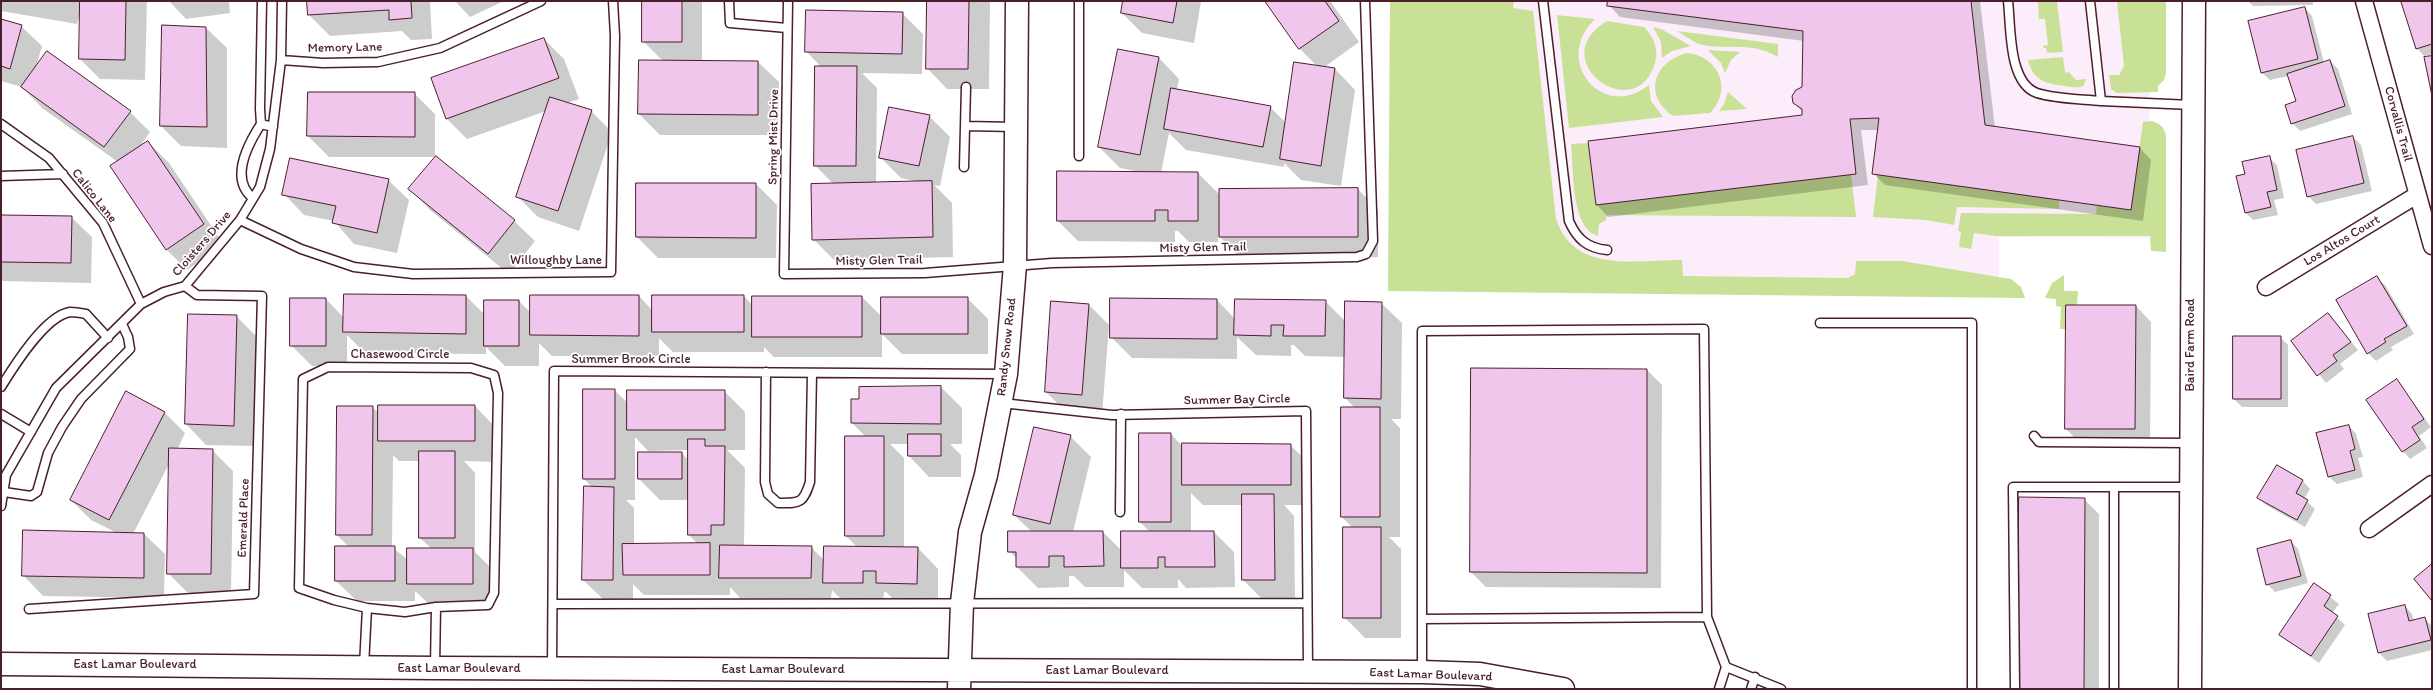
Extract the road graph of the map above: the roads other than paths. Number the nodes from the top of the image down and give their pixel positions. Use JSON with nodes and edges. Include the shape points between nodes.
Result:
{"nodes":[{"id":1,"x":262,"y":1,"type":"edge"},
{"id":2,"x":282,"y":1,"type":"edge"},
{"id":3,"x":541,"y":1,"type":"edge"},
{"id":4,"x":613,"y":1,"type":"edge"},
{"id":5,"x":729,"y":1,"type":"edge"},
{"id":6,"x":788,"y":1,"type":"edge"},
{"id":7,"x":1017,"y":1,"type":"edge"},
{"id":8,"x":1079,"y":1,"type":"edge"},
{"id":9,"x":1365,"y":1,"type":"edge"},
{"id":10,"x":1544,"y":1,"type":"edge"},
{"id":11,"x":2008,"y":1,"type":"edge"},
{"id":12,"x":2090,"y":1,"type":"edge"},
{"id":13,"x":2194,"y":1,"type":"edge"},
{"id":14,"x":2364,"y":1,"type":"edge"},
{"id":15,"x":787,"y":28,"type":"junction"},
{"id":16,"x":281,"y":60,"type":"junction"},
{"id":17,"x":966,"y":87,"type":"dead end"},
{"id":18,"x":2101,"y":101,"type":"junction"},
{"id":19,"x":2192,"y":106,"type":"junction"},
{"id":20,"x":1,"y":124,"type":"edge"},
{"id":21,"x":261,"y":124,"type":"junction"},
{"id":22,"x":965,"y":126,"type":"junction"},
{"id":23,"x":273,"y":127,"type":"junction"},
{"id":24,"x":1016,"y":127,"type":"junction"},
{"id":25,"x":1079,"y":156,"type":"dead end"},
{"id":26,"x":964,"y":167,"type":"dead end"},
{"id":27,"x":62,"y":174,"type":"junction"},
{"id":28,"x":1,"y":176,"type":"edge"},
{"id":29,"x":2417,"y":195,"type":"junction"},
{"id":30,"x":253,"y":198,"type":"junction"},
{"id":31,"x":240,"y":220,"type":"junction"},
{"id":32,"x":2432,"y":246,"type":"edge"},
{"id":33,"x":1607,"y":250,"type":"dead end"},
{"id":34,"x":1015,"y":265,"type":"junction"},
{"id":35,"x":784,"y":274,"type":"joint"},
{"id":36,"x":185,"y":286,"type":"junction"},
{"id":37,"x":2266,"y":287,"type":"dead end"},
{"id":38,"x":141,"y":304,"type":"junction"},
{"id":39,"x":122,"y":324,"type":"junction"},
{"id":40,"x":1820,"y":324,"type":"dead end"},
{"id":41,"x":108,"y":338,"type":"junction"},
{"id":42,"x":766,"y":372,"type":"junction"},
{"id":43,"x":812,"y":373,"type":"junction"},
{"id":44,"x":1006,"y":374,"type":"junction"},
{"id":45,"x":1,"y":387,"type":"edge"},
{"id":46,"x":1002,"y":404,"type":"junction"},
{"id":47,"x":1,"y":414,"type":"edge"},
{"id":48,"x":1121,"y":414,"type":"junction"},
{"id":49,"x":31,"y":432,"type":"junction"},
{"id":50,"x":2034,"y":436,"type":"dead end"},
{"id":51,"x":2190,"y":443,"type":"junction"},
{"id":52,"x":2432,"y":484,"type":"edge"},
{"id":53,"x":2114,"y":487,"type":"junction"},
{"id":54,"x":2190,"y":488,"type":"junction"},
{"id":55,"x":4,"y":492,"type":"junction"},
{"id":56,"x":1,"y":506,"type":"edge"},
{"id":57,"x":1120,"y":512,"type":"dead end"},
{"id":58,"x":2369,"y":529,"type":"dead end"},
{"id":59,"x":1307,"y":603,"type":"junction"},
{"id":60,"x":553,"y":604,"type":"junction"},
{"id":61,"x":962,"y":604,"type":"junction"},
{"id":62,"x":367,"y":608,"type":"junction"},
{"id":63,"x":436,"y":608,"type":"junction"},
{"id":64,"x":29,"y":610,"type":"dead end"},
{"id":65,"x":1707,"y":617,"type":"junction"},
{"id":66,"x":1422,"y":619,"type":"junction"},
{"id":67,"x":1,"y":664,"type":"edge"},
{"id":68,"x":1726,"y":667,"type":"junction"},
{"id":69,"x":364,"y":668,"type":"junction"},
{"id":70,"x":435,"y":668,"type":"junction"},
{"id":71,"x":552,"y":669,"type":"junction"},
{"id":72,"x":1422,"y":672,"type":"junction"},
{"id":73,"x":1308,"y":673,"type":"junction"},
{"id":74,"x":1755,"y":677,"type":"junction"},
{"id":75,"x":959,"y":680,"type":"edge"},
{"id":76,"x":1564,"y":689,"type":"edge"},
{"id":77,"x":1719,"y":689,"type":"edge"},
{"id":78,"x":1751,"y":689,"type":"edge"},
{"id":79,"x":1781,"y":689,"type":"edge"},
{"id":80,"x":1972,"y":689,"type":"edge"},
{"id":81,"x":2015,"y":689,"type":"edge"},
{"id":82,"x":2114,"y":689,"type":"edge"},
{"id":83,"x":2190,"y":689,"type":"edge"}],
"edges":[{"from":1,"to":21,"type":"lane"},
{"from":2,"to":16,"type":"lane","name":"Cloisters Drive"},
{"from":3,"to":16,"type":"lane","name":"Memory Lane","via":[[440,48],[378,62],[323,63]]},
{"from":4,"to":31,"type":"lane","name":"Willoughby Lane","via":[[615,36],[611,272],[413,274],[354,267],[301,250]]},
{"from":5,"to":15,"type":"lane","via":[[730,23]]},
{"from":6,"to":15,"type":"lane","name":"Spring Mist Drive"},
{"from":7,"to":24,"type":"main road","name":"Randy Snow Road"},
{"from":8,"to":25,"type":"lane"},
{"from":9,"to":34,"type":"lane","name":"Misty Glen Trail","via":[[1373,242],[1366,254],[1357,258]]},
{"from":10,"to":33,"type":"lane","via":[[1569,222],[1584,242],[1597,249]]},
{"from":11,"to":18,"type":"lane","via":[[2016,72],[2028,88],[2044,94]]},
{"from":12,"to":18,"type":"lane"},
{"from":13,"to":19,"type":"main road","name":"Baird Farm Road"},
{"from":14,"to":29,"type":"street","name":"Corvallis Trail"},
{"from":15,"to":35,"type":"lane","name":"Spring Mist Drive"},
{"from":16,"to":23,"type":"lane","name":"Cloisters Drive"},
{"from":17,"to":22,"type":"lane"},
{"from":18,"to":19,"type":"lane"},
{"from":19,"to":51,"type":"main road","name":"Baird Farm Road"},
{"from":20,"to":27,"type":"lane","name":"Calico Lane","via":[[49,158]]},
{"from":21,"to":23,"type":"lane"},
{"from":21,"to":30,"type":"lane","via":[[244,154],[242,168],[245,189]]},
{"from":22,"to":24,"type":"lane"},
{"from":22,"to":26,"type":"lane"},
{"from":23,"to":30,"type":"lane","name":"Cloisters Drive","via":[[260,187]]},
{"from":24,"to":34,"type":"main road","name":"Randy Snow Road"},
{"from":27,"to":28,"type":"lane"},
{"from":27,"to":38,"type":"lane","name":"Calico Lane","via":[[103,223]]},
{"from":29,"to":32,"type":"street","name":"Corvallis Trail"},
{"from":29,"to":37,"type":"street","name":"Los Altos Court"},
{"from":30,"to":31,"type":"lane","name":"Cloisters Drive"},
{"from":31,"to":36,"type":"lane","name":"Cloisters Drive"},
{"from":34,"to":35,"type":"lane","name":"Misty Glen Trail","via":[[925,273]]},
{"from":34,"to":44,"type":"main road","name":"Randy Snow Road"},
{"from":36,"to":38,"type":"lane","name":"Cloisters Drive","via":[[164,292]]},
{"from":36,"to":64,"type":"lane","name":"Emerald Place","via":[[197,295],[262,296],[254,594]]},
{"from":38,"to":39,"type":"lane","name":"Cloisters Drive"},
{"from":39,"to":41,"type":"lane","name":"Cloisters Drive"},
{"from":39,"to":55,"type":"lane","via":[[130,349],[81,399],[62,427],[48,453],[37,492],[31,496]]},
{"from":40,"to":80,"type":"lane","via":[[1972,323]]},
{"from":41,"to":45,"type":"lane","via":[[86,314],[70,312],[53,321],[21,355]]},
{"from":41,"to":49,"type":"lane","name":"Cloisters Drive","via":[[56,388]]},
{"from":42,"to":43,"type":"lane","name":"Summer Brook Circle"},
{"from":42,"to":43,"type":"lane","via":[[765,482],[768,494],[778,504],[797,504],[805,498],[810,482]]},
{"from":42,"to":60,"type":"lane","name":"Summer Brook Circle","via":[[554,371]]},
{"from":43,"to":44,"type":"lane","name":"Summer Brook Circle"},
{"from":44,"to":46,"type":"main road","name":"Randy Snow Road"},
{"from":46,"to":48,"type":"lane","name":"Summer Bay Circle","via":[[1069,412]]},
{"from":46,"to":61,"type":"main road","name":"Randy Snow Road","via":[[970,532]]},
{"from":47,"to":49,"type":"lane"},
{"from":48,"to":57,"type":"lane"},
{"from":48,"to":59,"type":"lane","name":"Summer Bay Circle","via":[[1306,412]]},
{"from":49,"to":55,"type":"lane","name":"Cloisters Drive","via":[[6,476]]},
{"from":50,"to":51,"type":"lane","via":[[2039,442]]},
{"from":51,"to":54,"type":"main road","name":"Baird Farm Road"},
{"from":52,"to":58,"type":"street"},
{"from":53,"to":54,"type":"lane"},
{"from":53,"to":81,"type":"lane","via":[[2013,487]]},
{"from":53,"to":82,"type":"lane"},
{"from":54,"to":83,"type":"main road","name":"Baird Farm Road"},
{"from":55,"to":56,"type":"lane","name":"Cloisters Drive"},
{"from":59,"to":61,"type":"lane"},
{"from":59,"to":73,"type":"lane","name":"Summer Bay Circle"},
{"from":60,"to":61,"type":"lane"},
{"from":60,"to":71,"type":"lane","name":"Summer Brook Circle"},
{"from":61,"to":75,"type":"main road","name":"Randy Snow Road"},
{"from":62,"to":63,"type":"lane","name":"Chasewood Circle","via":[[405,612]]},
{"from":62,"to":63,"type":"lane","name":"Chasewood Circle","via":[[298,588],[303,380],[328,367],[471,368],[494,376],[498,393],[494,594],[488,605]]},
{"from":62,"to":69,"type":"lane"},
{"from":63,"to":70,"type":"lane"},
{"from":65,"to":66,"type":"lane"},
{"from":65,"to":66,"type":"lane","via":[[1704,330],[1422,331]]},
{"from":65,"to":68,"type":"lane"},
{"from":66,"to":72,"type":"lane"},
{"from":67,"to":69,"type":"main road","name":"East Lamar Boulevard"},
{"from":68,"to":74,"type":"lane"},
{"from":68,"to":77,"type":"lane"},
{"from":69,"to":70,"type":"main road","name":"East Lamar Boulevard"},
{"from":70,"to":71,"type":"main road","name":"East Lamar Boulevard"},
{"from":71,"to":75,"type":"main road","name":"East Lamar Boulevard"},
{"from":72,"to":73,"type":"main road","name":"East Lamar Boulevard"},
{"from":72,"to":76,"type":"main road","name":"East Lamar Boulevard","via":[[1480,674]]},
{"from":73,"to":75,"type":"main road","name":"East Lamar Boulevard"},
{"from":74,"to":78,"type":"lane"},
{"from":74,"to":79,"type":"lane"}]}
